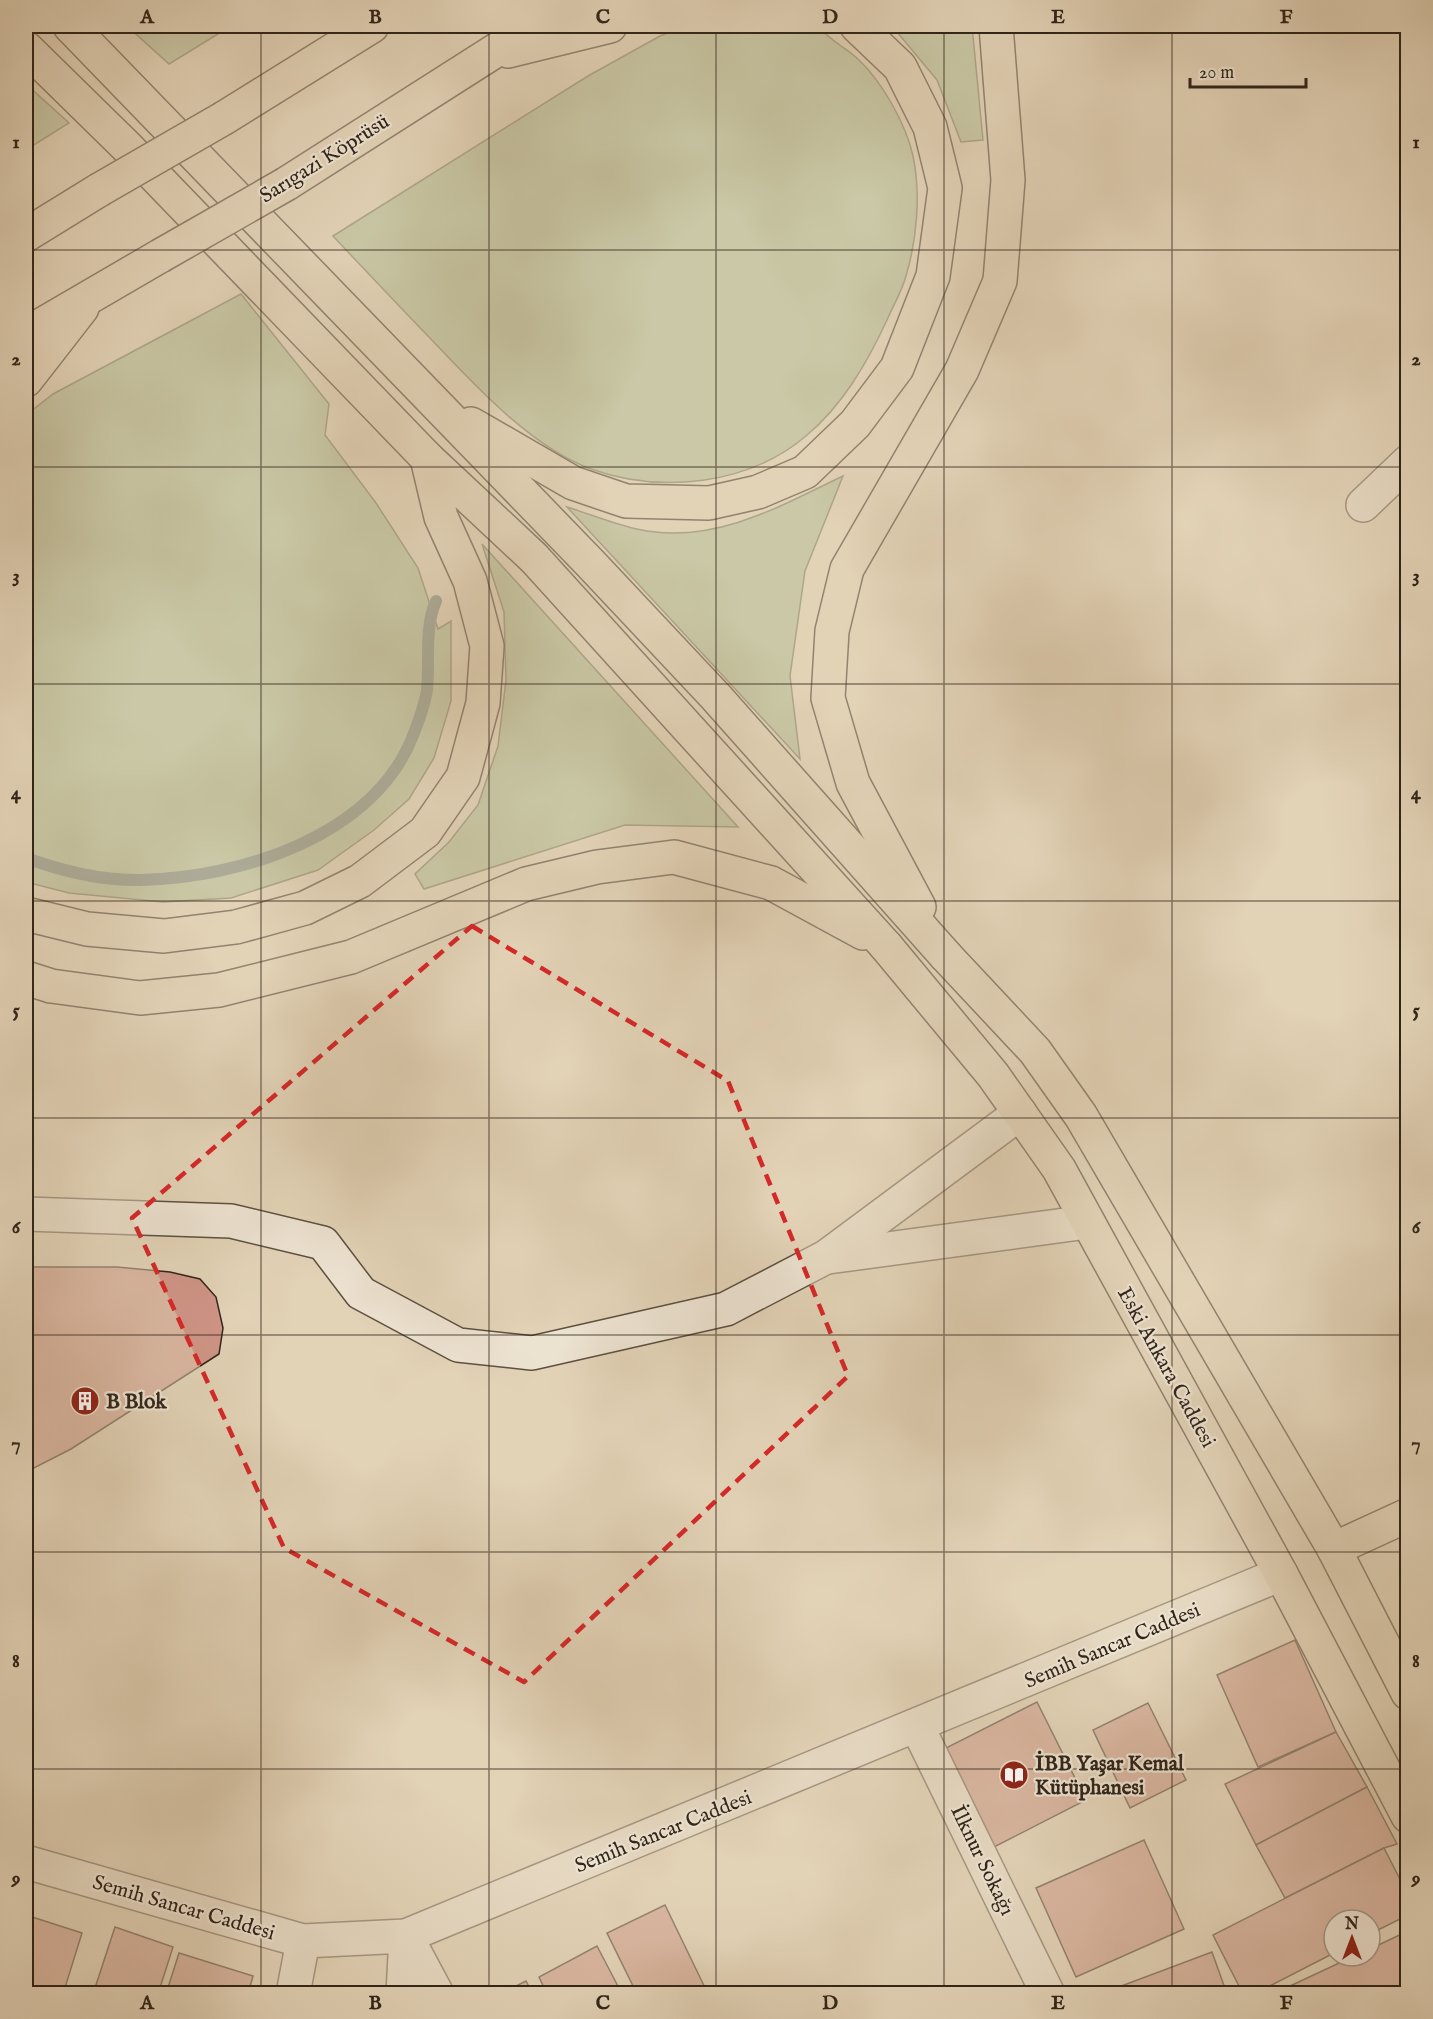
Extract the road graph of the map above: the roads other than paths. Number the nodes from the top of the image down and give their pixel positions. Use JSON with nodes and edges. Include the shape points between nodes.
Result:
{"nodes":[{"id":1,"x":70,"y":26,"type":"edge"},
{"id":2,"x":371,"y":26,"type":"edge"},
{"id":3,"x":534,"y":26,"type":"edge"},
{"id":4,"x":610,"y":26,"type":"edge"},
{"id":5,"x":857,"y":26,"type":"edge"},
{"id":6,"x":996,"y":26,"type":"edge"},
{"id":7,"x":26,"y":48,"type":"edge"},
{"id":8,"x":486,"y":57,"type":"junction"},
{"id":9,"x":26,"y":235,"type":"edge"},
{"id":10,"x":88,"y":300,"type":"junction"},
{"id":11,"x":26,"y":334,"type":"edge"},
{"id":12,"x":26,"y":380,"type":"edge"},
{"id":13,"x":441,"y":407,"type":"junction"},
{"id":14,"x":427,"y":458,"type":"junction"},
{"id":15,"x":1407,"y":462,"type":"edge"},
{"id":16,"x":1363,"y":505,"type":"dead end"},
{"id":17,"x":26,"y":914,"type":"edge"},
{"id":18,"x":886,"y":946,"type":"junction"},
{"id":19,"x":946,"y":956,"type":"junction"},
{"id":20,"x":26,"y":978,"type":"edge"},
{"id":21,"x":1020,"y":1113,"type":"junction"},
{"id":22,"x":26,"y":1214,"type":"edge"},
{"id":23,"x":1087,"y":1222,"type":"junction"},
{"id":24,"x":826,"y":1257,"type":"junction"},
{"id":25,"x":1407,"y":1515,"type":"edge"},
{"id":26,"x":1334,"y":1550,"type":"junction"},
{"id":27,"x":1281,"y":1574,"type":"junction"},
{"id":28,"x":1407,"y":1693,"type":"edge"},
{"id":29,"x":917,"y":1726,"type":"junction"},
{"id":30,"x":1407,"y":1816,"type":"edge"},
{"id":31,"x":26,"y":1862,"type":"edge"},
{"id":32,"x":406,"y":1936,"type":"junction"},
{"id":33,"x":303,"y":1941,"type":"junction"},
{"id":34,"x":293,"y":1994,"type":"edge"},
{"id":35,"x":403,"y":1994,"type":"edge"},
{"id":36,"x":437,"y":1994,"type":"edge"},
{"id":37,"x":1048,"y":1994,"type":"edge"}],
"edges":[{"from":1,"to":13,"type":"main road"},
{"from":2,"to":9,"type":"main road","bridge":true},
{"from":3,"to":8,"type":"main road","name":"Sarıgazi Köprüsü"},
{"from":4,"to":8,"type":"main road"},
{"from":5,"to":13,"type":"main road","via":[[900,67],[930,127],[945,188],[933,276],[897,368],[855,424],[805,472],[758,492],[709,503],[626,501],[573,483]]},
{"from":6,"to":19,"type":"main road","via":[[1008,180],[1000,281],[962,370],[847,569],[832,631],[829,676],[828,698],[853,783]]},
{"from":7,"to":14,"type":"main road","name":"Eski Ankara Caddesi"},
{"from":8,"to":10,"type":"main road","name":"Sarıgazi Köprüsü","bridge":true,"via":[[286,184]]},
{"from":10,"to":11,"type":"main road","name":"Sarıgazi Köprüsü"},
{"from":10,"to":12,"type":"main road"},
{"from":13,"to":19,"type":"main road","via":[[716,697]]},
{"from":14,"to":17,"type":"main road","via":[[441,517],[470,582],[487,646],[483,703],[463,777],[424,832],[360,881],[305,908],[236,927],[164,936],[87,928]]},
{"from":14,"to":18,"type":"main road","name":"Eski Ankara Caddesi","via":[[534,558]]},
{"from":15,"to":16,"type":"street"},
{"from":18,"to":20,"type":"main road","via":[[771,883],[674,857],[597,867],[526,884],[351,957],[219,990],[140,998],[51,986]]},
{"from":18,"to":21,"type":"main road","name":"Eski Ankara Caddesi"},
{"from":19,"to":26,"type":"main road","via":[[1035,1051],[1081,1116]]},
{"from":21,"to":23,"type":"main road","name":"Eski Ankara Caddesi","via":[[1059,1169]]},
{"from":21,"to":24,"type":"street"},
{"from":22,"to":24,"type":"street","via":[[231,1221],[323,1243],[361,1293],[458,1345],[532,1353],[726,1309]]},
{"from":23,"to":24,"type":"street"},
{"from":23,"to":27,"type":"main road","name":"Eski Ankara Caddesi"},
{"from":25,"to":26,"type":"main road"},
{"from":26,"to":28,"type":"main road"},
{"from":27,"to":29,"type":"street","name":"Semih Sancar Caddesi"},
{"from":27,"to":30,"type":"main road","name":"Eski Ankara Caddesi"},
{"from":29,"to":32,"type":"street","name":"Semih Sancar Caddesi"},
{"from":29,"to":37,"type":"street","name":"İlknur Sokağı"},
{"from":31,"to":33,"type":"street","name":"Semih Sancar Caddesi"},
{"from":32,"to":33,"type":"street","name":"Semih Sancar Caddesi"},
{"from":32,"to":35,"type":"street"},
{"from":32,"to":36,"type":"street"},
{"from":33,"to":34,"type":"street"}]}
